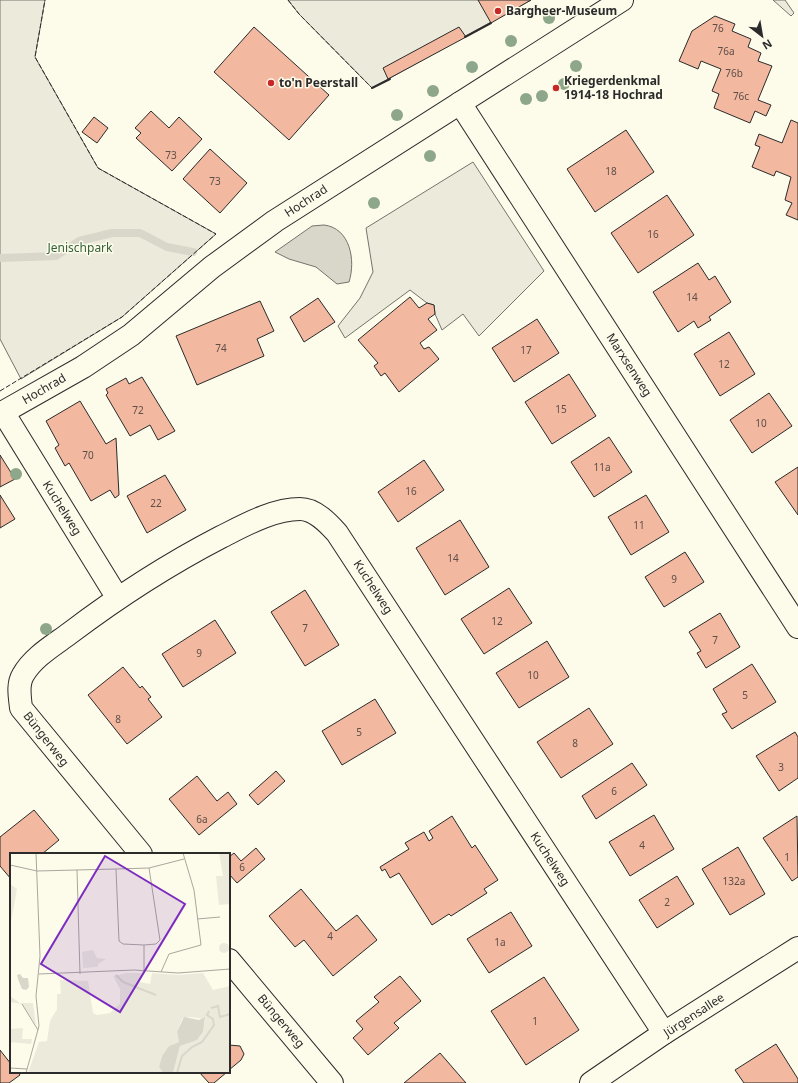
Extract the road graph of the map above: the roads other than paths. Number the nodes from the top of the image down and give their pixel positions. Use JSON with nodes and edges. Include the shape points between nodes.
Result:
{"nodes":[{"id":1,"x":622,"y":0,"type":"edge"},
{"id":2,"x":460,"y":103,"type":"junction"},
{"id":3,"x":2,"y":413,"type":"edge"},
{"id":4,"x":117,"y":597,"type":"junction"},
{"id":5,"x":798,"y":627,"type":"edge"},
{"id":6,"x":140,"y":853,"type":"edge"},
{"id":7,"x":798,"y":948,"type":"edge"},
{"id":8,"x":230,"y":961,"type":"edge"},
{"id":9,"x":664,"y":1033,"type":"junction"},
{"id":10,"x":332,"y":1083,"type":"edge"},
{"id":11,"x":591,"y":1083,"type":"edge"}],
"edges":[{"from":1,"to":2,"type":"street","name":"Hochrad"},
{"from":2,"to":3,"type":"street","name":"Hochrad","via":[[255,235],[212,267],[150,321],[108,351]]},
{"from":2,"to":5,"type":"street","name":"Marxsenweg"},
{"from":3,"to":4,"type":"street","name":"Kuchelweg"},
{"from":4,"to":6,"type":"street","name":"Büngerweg","via":[[36,659],[22,676],[19,690],[21,708],[31,722]]},
{"from":4,"to":9,"type":"street","name":"Kuchelweg","via":[[190,553],[240,527],[282,510],[302,509],[324,519],[337,533]]},
{"from":7,"to":9,"type":"street","name":"Jürgensallee"},
{"from":8,"to":10,"type":"street","name":"Büngerweg"},
{"from":9,"to":11,"type":"street","name":"Jürgensallee"}]}
